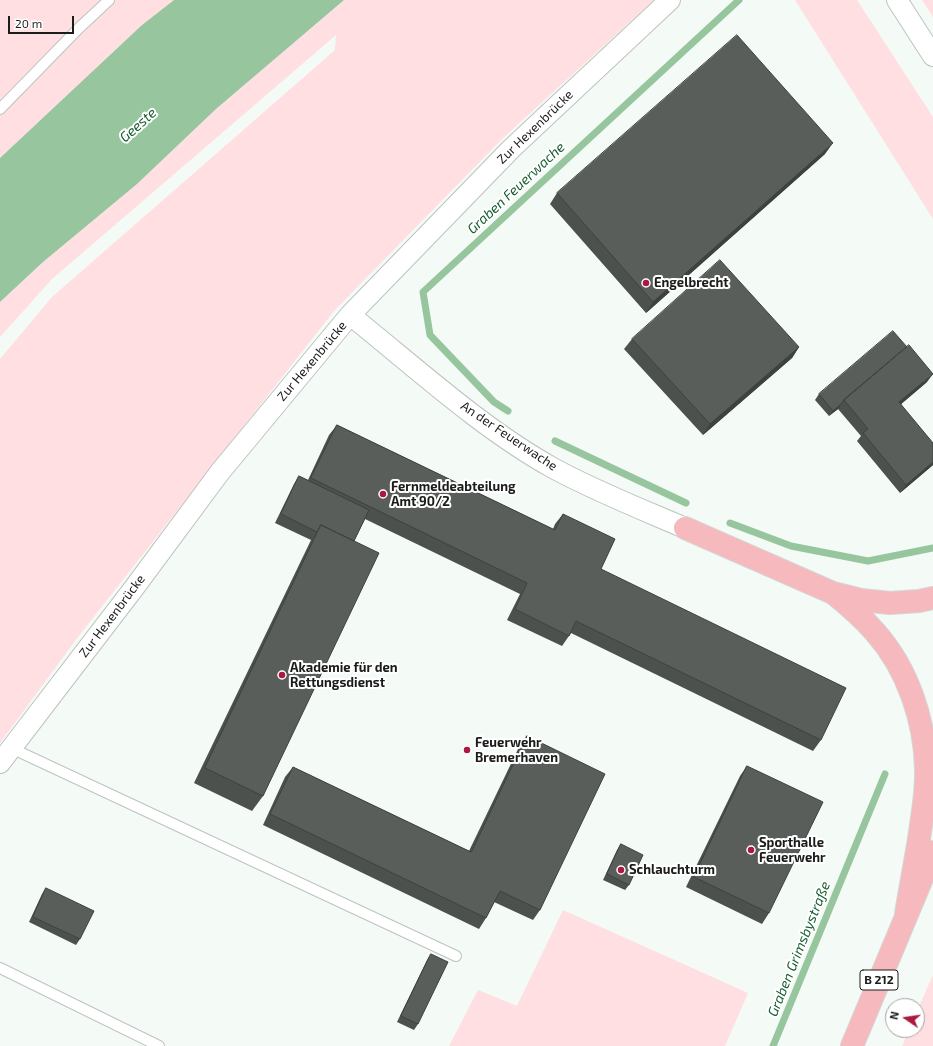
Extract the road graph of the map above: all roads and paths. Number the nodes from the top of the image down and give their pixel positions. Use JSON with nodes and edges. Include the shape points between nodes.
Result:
{"nodes":[{"id":1,"x":109,"y":0,"type":"edge"},
{"id":2,"x":670,"y":0,"type":"edge"},
{"id":3,"x":897,"y":0,"type":"edge"},
{"id":4,"x":933,"y":56,"type":"edge"},
{"id":5,"x":0,"y":109,"type":"edge"},
{"id":6,"x":350,"y":315,"type":"junction"},
{"id":7,"x":685,"y":528,"type":"joint"},
{"id":8,"x":833,"y":593,"type":"junction"},
{"id":9,"x":933,"y":598,"type":"edge"},
{"id":10,"x":6,"y":755,"type":"edge"},
{"id":11,"x":933,"y":852,"type":"edge"},
{"id":12,"x":906,"y":914,"type":"junction"},
{"id":13,"x":456,"y":956,"type":"dead end"},
{"id":14,"x":0,"y":968,"type":"edge"},
{"id":15,"x":158,"y":1046,"type":"edge"},
{"id":16,"x":852,"y":1046,"type":"edge"}],
"edges":[{"from":1,"to":5,"type":"lane"},
{"from":2,"to":6,"type":"street","name":"Zur Hexenbrücke","via":[[511,149]]},
{"from":3,"to":4,"type":"street"},
{"from":6,"to":7,"type":"street","name":"An der Feuerwache","via":[[468,411],[525,451],[552,468]]},
{"from":6,"to":10,"type":"street","name":"Zur Hexenbrücke","via":[[220,472]]},
{"from":7,"to":8,"type":"highway"},
{"from":8,"to":9,"type":"highway","via":[[861,600],[890,603]]},
{"from":8,"to":12,"type":"highway","via":[[856,611],[876,633],[897,664],[918,711],[924,740],[925,790]]},
{"from":10,"to":13,"type":"lane"},
{"from":11,"to":12,"type":"highway","number":"B 212"},
{"from":12,"to":16,"type":"highway","number":"B 212"},
{"from":14,"to":15,"type":"lane"}]}
